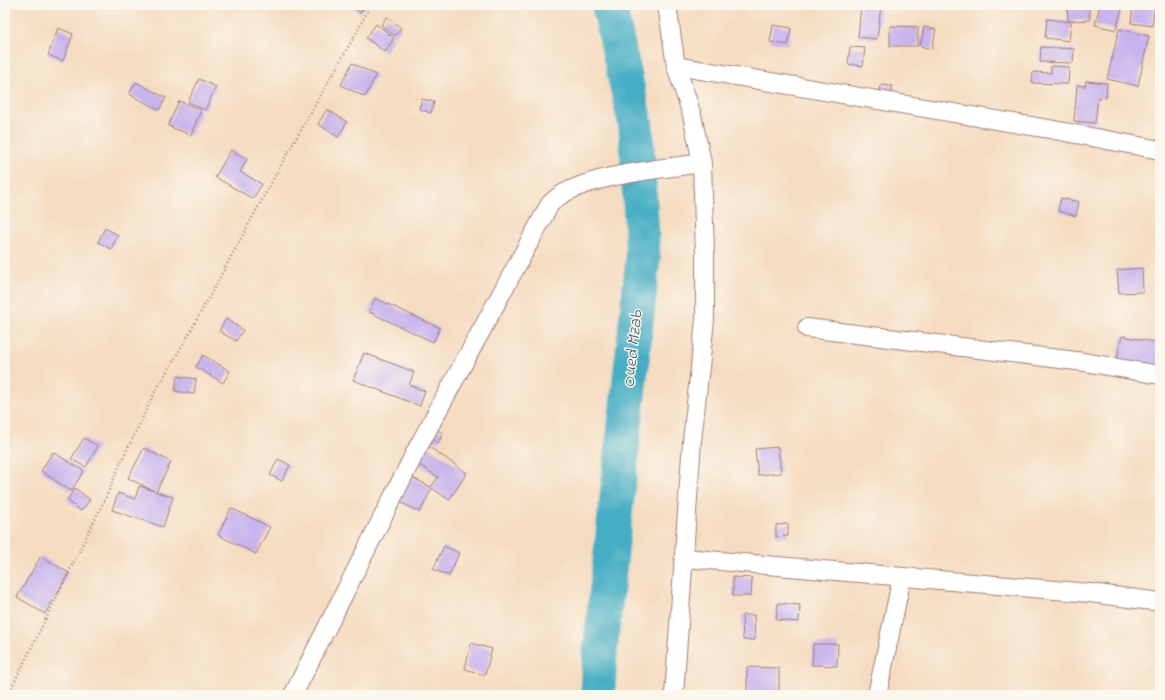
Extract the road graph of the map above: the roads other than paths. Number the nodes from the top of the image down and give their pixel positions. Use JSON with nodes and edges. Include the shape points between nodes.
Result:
{"nodes":[{"id":1,"x":667,"y":5,"type":"edge"},
{"id":2,"x":676,"y":66,"type":"junction"},
{"id":3,"x":1160,"y":150,"type":"edge"},
{"id":4,"x":702,"y":163,"type":"junction"},
{"id":5,"x":807,"y":328,"type":"dead end"},
{"id":6,"x":1160,"y":375,"type":"edge"},
{"id":7,"x":684,"y":558,"type":"junction"},
{"id":8,"x":902,"y":576,"type":"junction"},
{"id":9,"x":1160,"y":602,"type":"edge"},
{"id":10,"x":293,"y":695,"type":"edge"},
{"id":11,"x":674,"y":695,"type":"edge"},
{"id":12,"x":877,"y":695,"type":"edge"}],
"edges":[{"from":1,"to":2,"type":"street"},
{"from":2,"to":3,"type":"street"},
{"from":2,"to":4,"type":"street","via":[[692,115]]},
{"from":4,"to":7,"type":"street","via":[[705,320],[692,441]]},
{"from":4,"to":10,"type":"street","via":[[600,178],[558,196],[550,204],[418,447]]},
{"from":5,"to":6,"type":"street","via":[[1084,362]]},
{"from":7,"to":8,"type":"street"},
{"from":7,"to":11,"type":"street"},
{"from":8,"to":9,"type":"street"},
{"from":8,"to":12,"type":"street"}]}
